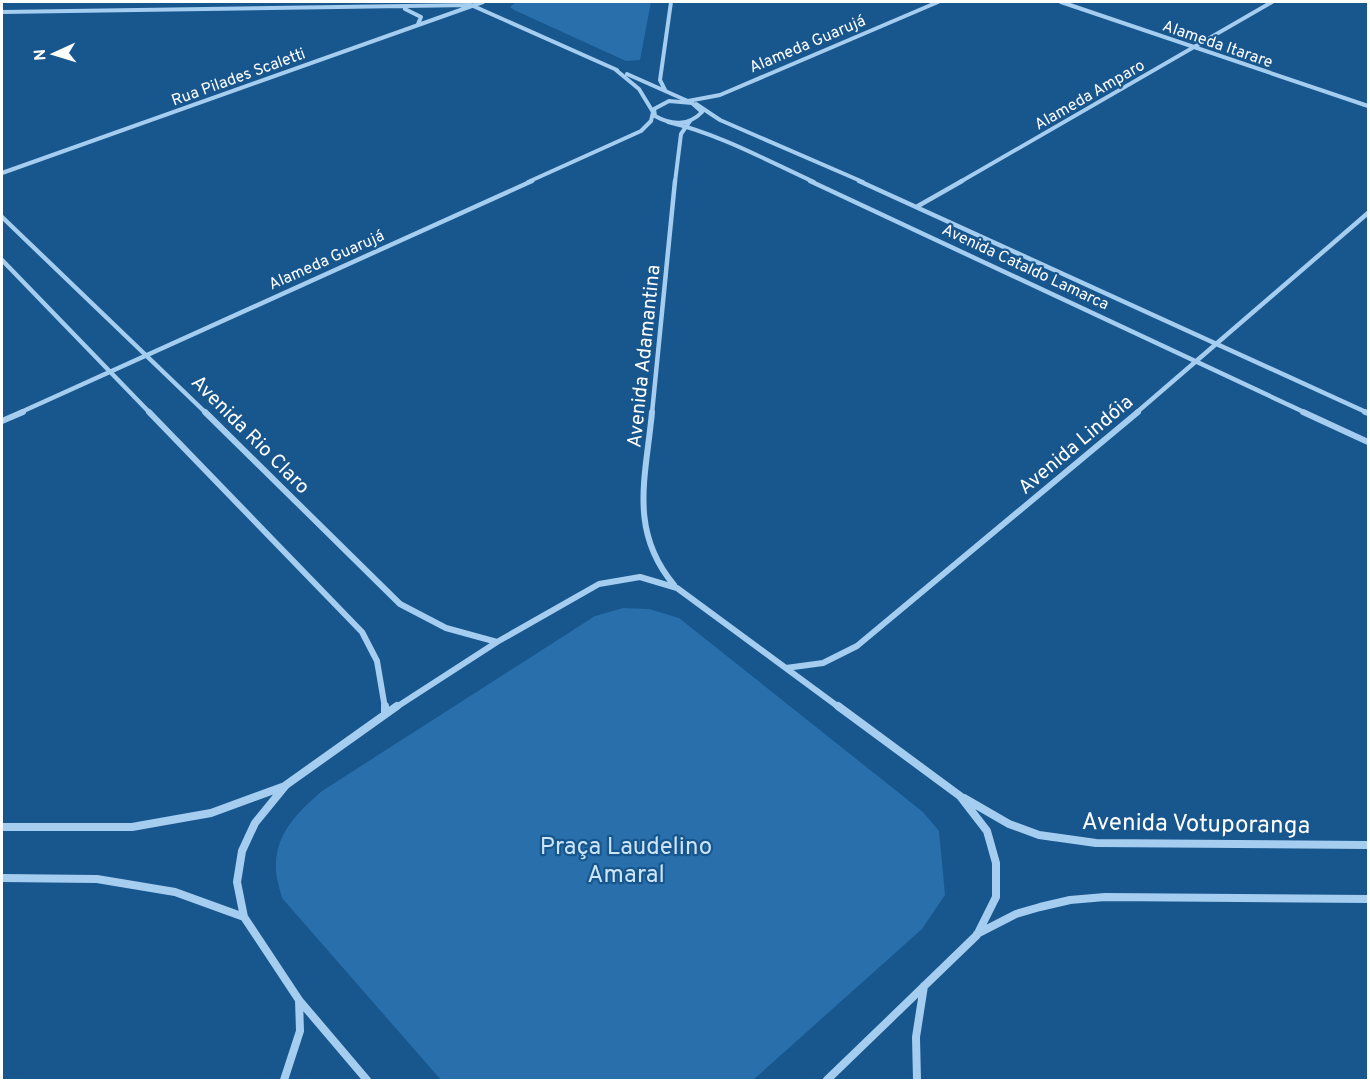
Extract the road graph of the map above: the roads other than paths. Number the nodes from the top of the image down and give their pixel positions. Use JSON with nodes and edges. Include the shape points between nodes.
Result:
{"nodes":[{"id":1,"x":483,"y":2,"type":"edge"},
{"id":2,"x":670,"y":2,"type":"edge"},
{"id":3,"x":938,"y":2,"type":"edge"},
{"id":4,"x":1061,"y":2,"type":"edge"},
{"id":5,"x":1272,"y":2,"type":"edge"},
{"id":6,"x":217,"y":3,"type":"dead end"},
{"id":7,"x":471,"y":5,"type":"junction"},
{"id":8,"x":393,"y":7,"type":"junction"},
{"id":9,"x":213,"y":10,"type":"junction"},
{"id":10,"x":2,"y":12,"type":"edge"},
{"id":11,"x":418,"y":24,"type":"junction"},
{"id":12,"x":1194,"y":48,"type":"junction"},
{"id":13,"x":616,"y":70,"type":"junction"},
{"id":14,"x":668,"y":92,"type":"junction"},
{"id":15,"x":689,"y":102,"type":"junction"},
{"id":16,"x":1368,"y":106,"type":"edge"},
{"id":17,"x":654,"y":112,"type":"junction"},
{"id":18,"x":687,"y":123,"type":"junction"},
{"id":19,"x":2,"y":173,"type":"edge"},
{"id":20,"x":918,"y":206,"type":"junction"},
{"id":21,"x":1368,"y":213,"type":"edge"},
{"id":22,"x":2,"y":217,"type":"edge"},
{"id":23,"x":2,"y":260,"type":"edge"},
{"id":24,"x":1218,"y":344,"type":"junction"},
{"id":25,"x":147,"y":355,"type":"junction"},
{"id":26,"x":1199,"y":362,"type":"junction"},
{"id":27,"x":110,"y":372,"type":"junction"},
{"id":28,"x":1368,"y":413,"type":"edge"},
{"id":29,"x":2,"y":421,"type":"edge"},
{"id":30,"x":1368,"y":442,"type":"edge"},
{"id":31,"x":677,"y":588,"type":"junction"},
{"id":32,"x":497,"y":642,"type":"junction"},
{"id":33,"x":785,"y":668,"type":"junction"},
{"id":34,"x":385,"y":714,"type":"junction"},
{"id":35,"x":286,"y":785,"type":"junction"},
{"id":36,"x":960,"y":796,"type":"junction"},
{"id":37,"x":2,"y":827,"type":"edge"},
{"id":38,"x":1368,"y":845,"type":"edge"},
{"id":39,"x":2,"y":878,"type":"edge"},
{"id":40,"x":1368,"y":899,"type":"edge"},
{"id":41,"x":244,"y":917,"type":"junction"},
{"id":42,"x":977,"y":935,"type":"junction"},
{"id":43,"x":924,"y":986,"type":"junction"},
{"id":44,"x":299,"y":1000,"type":"junction"},
{"id":45,"x":284,"y":1080,"type":"edge"},
{"id":46,"x":368,"y":1080,"type":"edge"},
{"id":47,"x":827,"y":1080,"type":"edge"},
{"id":48,"x":917,"y":1080,"type":"edge"}],
"edges":[{"from":1,"to":7,"type":"street","name":"Rua Pilades Scaletti"},
{"from":2,"to":14,"type":"street","via":[[660,80]]},
{"from":3,"to":15,"type":"street","name":"Alameda Guarujá","via":[[720,95]]},
{"from":4,"to":12,"type":"street","name":"Alameda Itarare"},
{"from":5,"to":12,"type":"street","name":"Alameda Amparo"},
{"from":6,"to":9,"type":"street"},
{"from":7,"to":8,"type":"street"},
{"from":7,"to":11,"type":"street","name":"Rua Pilades Scaletti"},
{"from":7,"to":13,"type":"street","name":"Avenida Cataldo Lamarca"},
{"from":8,"to":9,"type":"street"},
{"from":8,"to":11,"type":"street","via":[[418,13]]},
{"from":9,"to":10,"type":"street"},
{"from":11,"to":19,"type":"street","name":"Rua Pilades Scaletti"},
{"from":12,"to":16,"type":"street","name":"Alameda Itarare"},
{"from":12,"to":20,"type":"street","name":"Alameda Amparo"},
{"from":13,"to":14,"type":"street","name":"Avenida Cataldo Lamarca"},
{"from":13,"to":17,"type":"street","name":"Avenida Cataldo Lamarca","via":[[639,89]]},
{"from":14,"to":15,"type":"street","name":"Avenida Cataldo Lamarca"},
{"from":15,"to":17,"type":"street","name":"Alameda Guarujá","via":[[662,103]]},
{"from":15,"to":18,"type":"street","name":"Avenida Adamantina","via":[[702,112]]},
{"from":15,"to":20,"type":"street","name":"Avenida Cataldo Lamarca","via":[[720,120]]},
{"from":17,"to":18,"type":"street","name":"Avenida Cataldo Lamarca","via":[[659,119]]},
{"from":17,"to":25,"type":"street","name":"Alameda Guarujá","via":[[649,125],[641,131]]},
{"from":18,"to":26,"type":"street","name":"Avenida Cataldo Lamarca"},
{"from":18,"to":31,"type":"street","name":"Avenida Adamantina","via":[[678,146],[643,507],[646,543],[662,572]]},
{"from":20,"to":24,"type":"street","name":"Avenida Cataldo Lamarca"},
{"from":21,"to":24,"type":"street","name":"Avenida Lindóia"},
{"from":22,"to":25,"type":"street","name":"Avenida Rio Claro"},
{"from":23,"to":27,"type":"street"},
{"from":24,"to":26,"type":"street","name":"Avenida Lindóia"},
{"from":24,"to":28,"type":"street","name":"Avenida Cataldo Lamarca"},
{"from":25,"to":27,"type":"street","name":"Alameda Guarujá"},
{"from":25,"to":32,"type":"street","name":"Avenida Rio Claro","via":[[400,604],[450,631]]},
{"from":26,"to":30,"type":"street","name":"Avenida Cataldo Lamarca"},
{"from":26,"to":33,"type":"street","name":"Avenida Lindóia","via":[[857,646],[822,664]]},
{"from":27,"to":29,"type":"street","name":"Alameda Guarujá"},
{"from":27,"to":34,"type":"street","via":[[362,632],[380,664]]},
{"from":31,"to":32,"type":"street","via":[[640,577],[599,584]]},
{"from":31,"to":33,"type":"street"},
{"from":32,"to":34,"type":"street"},
{"from":33,"to":36,"type":"street"},
{"from":34,"to":35,"type":"street"},
{"from":35,"to":37,"type":"street","via":[[211,813],[132,827]]},
{"from":35,"to":41,"type":"street","via":[[255,823],[242,851],[237,882]]},
{"from":36,"to":38,"type":"street","name":"Avenida Votuporanga","via":[[1009,824],[1039,835],[1096,843]]},
{"from":36,"to":42,"type":"street","via":[[987,831],[996,863],[996,897]]},
{"from":39,"to":41,"type":"street","via":[[97,879],[175,892]]},
{"from":40,"to":42,"type":"street","via":[[1070,900],[1016,914]]},
{"from":41,"to":44,"type":"street"},
{"from":42,"to":43,"type":"street"},
{"from":43,"to":47,"type":"street"},
{"from":43,"to":48,"type":"street","via":[[916,1037]]},
{"from":44,"to":45,"type":"street","via":[[300,1031]]},
{"from":44,"to":46,"type":"street"}]}
